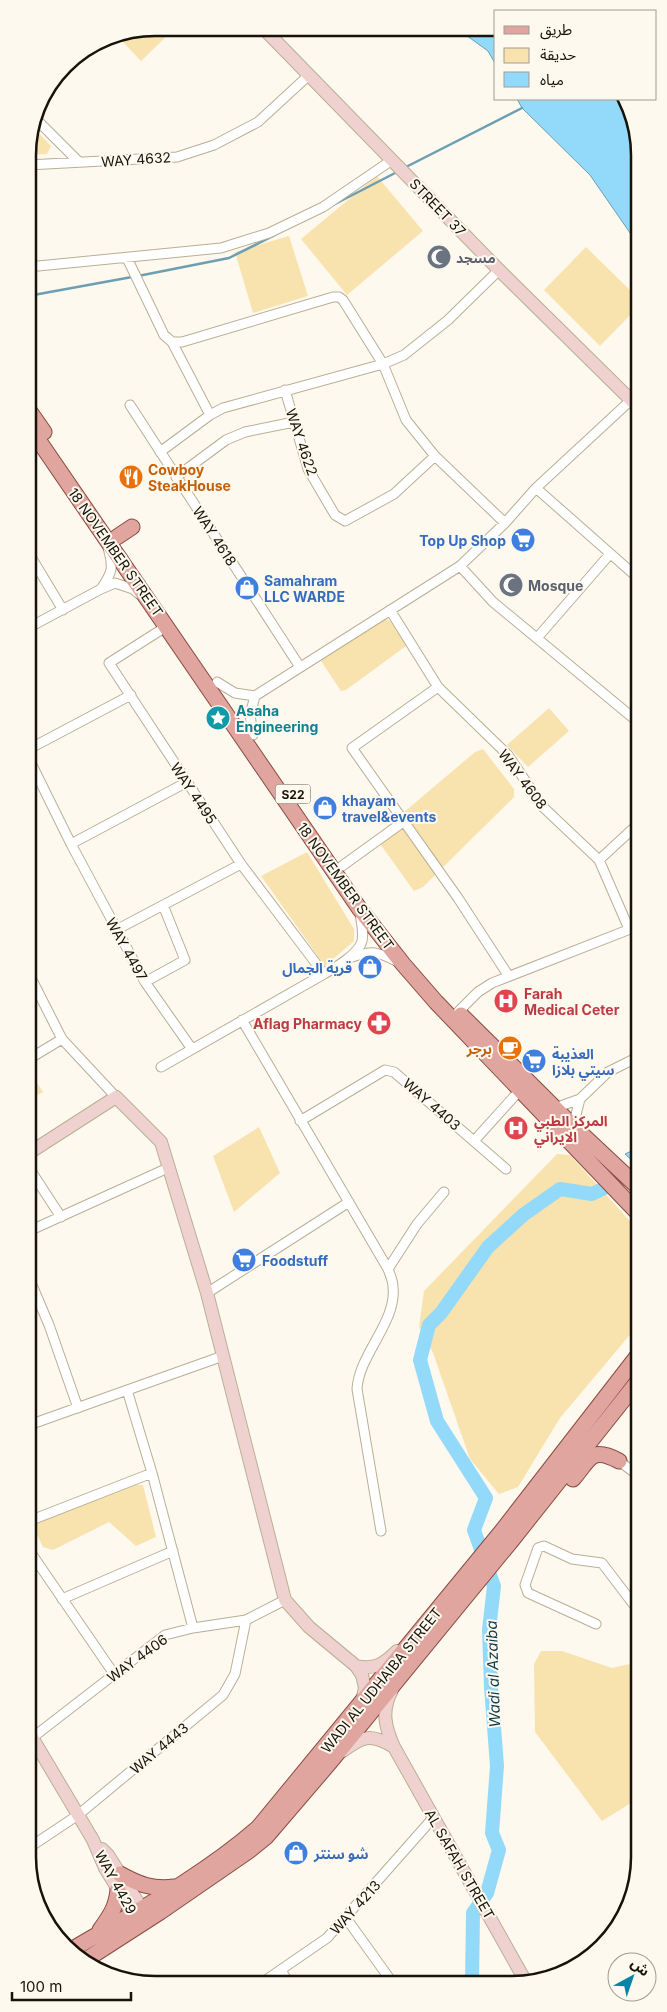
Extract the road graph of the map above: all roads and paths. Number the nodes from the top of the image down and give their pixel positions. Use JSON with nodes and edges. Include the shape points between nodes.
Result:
{"nodes":[{"id":1,"x":271,"y":36,"type":"edge"},
{"id":2,"x":309,"y":75,"type":"junction"},
{"id":3,"x":40,"y":123,"type":"edge"},
{"id":4,"x":392,"y":160,"type":"junction"},
{"id":5,"x":79,"y":162,"type":"junction"},
{"id":6,"x":37,"y":164,"type":"edge"},
{"id":7,"x":127,"y":258,"type":"junction"},
{"id":8,"x":37,"y":266,"type":"edge"},
{"id":9,"x":499,"y":270,"type":"junction"},
{"id":10,"x":172,"y":342,"type":"junction"},
{"id":11,"x":383,"y":364,"type":"junction"},
{"id":12,"x":285,"y":390,"type":"junction"},
{"id":13,"x":631,"y":400,"type":"edge"},
{"id":14,"x":130,"y":404,"type":"dead end"},
{"id":15,"x":631,"y":406,"type":"edge"},
{"id":16,"x":210,"y":415,"type":"junction"},
{"id":17,"x":294,"y":422,"type":"junction"},
{"id":18,"x":37,"y":423,"type":"edge"},
{"id":19,"x":37,"y":437,"type":"edge"},
{"id":20,"x":160,"y":452,"type":"junction"},
{"id":21,"x":434,"y":456,"type":"junction"},
{"id":22,"x":176,"y":476,"type":"junction"},
{"id":23,"x":536,"y":488,"type":"junction"},
{"id":24,"x":505,"y":523,"type":"junction"},
{"id":25,"x":132,"y":527,"type":"dead end"},
{"id":26,"x":111,"y":536,"type":"junction"},
{"id":27,"x":610,"y":554,"type":"junction"},
{"id":28,"x":460,"y":566,"type":"junction"},
{"id":29,"x":37,"y":567,"type":"edge"},
{"id":30,"x":631,"y":572,"type":"edge"},
{"id":31,"x":101,"y":589,"type":"junction"},
{"id":32,"x":155,"y":608,"type":"junction"},
{"id":33,"x":63,"y":610,"type":"junction"},
{"id":34,"x":390,"y":610,"type":"junction"},
{"id":35,"x":37,"y":624,"type":"edge"},
{"id":36,"x":167,"y":626,"type":"junction"},
{"id":37,"x":537,"y":638,"type":"junction"},
{"id":38,"x":300,"y":667,"type":"junction"},
{"id":39,"x":218,"y":682,"type":"junction"},
{"id":40,"x":438,"y":687,"type":"junction"},
{"id":41,"x":130,"y":696,"type":"junction"},
{"id":42,"x":255,"y":696,"type":"junction"},
{"id":43,"x":631,"y":716,"type":"edge"},
{"id":44,"x":253,"y":735,"type":"junction"},
{"id":45,"x":37,"y":745,"type":"edge"},
{"id":46,"x":37,"y":776,"type":"edge"},
{"id":47,"x":186,"y":782,"type":"junction"},
{"id":48,"x":404,"y":822,"type":"junction"},
{"id":49,"x":631,"y":831,"type":"edge"},
{"id":50,"x":71,"y":844,"type":"junction"},
{"id":51,"x":599,"y":860,"type":"junction"},
{"id":52,"x":241,"y":864,"type":"junction"},
{"id":53,"x":342,"y":866,"type":"junction"},
{"id":54,"x":163,"y":905,"type":"junction"},
{"id":55,"x":359,"y":908,"type":"junction"},
{"id":56,"x":629,"y":929,"type":"joint"},
{"id":57,"x":116,"y":930,"type":"junction"},
{"id":58,"x":347,"y":959,"type":"junction"},
{"id":59,"x":403,"y":964,"type":"junction"},
{"id":60,"x":324,"y":974,"type":"junction"},
{"id":61,"x":508,"y":975,"type":"junction"},
{"id":62,"x":145,"y":982,"type":"junction"},
{"id":63,"x":37,"y":989,"type":"edge"},
{"id":64,"x":458,"y":1012,"type":"junction"},
{"id":65,"x":242,"y":1020,"type":"junction"},
{"id":66,"x":62,"y":1039,"type":"junction"},
{"id":67,"x":192,"y":1049,"type":"junction"},
{"id":68,"x":36,"y":1054,"type":"edge"},
{"id":69,"x":630,"y":1061,"type":"edge"},
{"id":70,"x":161,"y":1067,"type":"dead end"},
{"id":71,"x":520,"y":1090,"type":"junction"},
{"id":72,"x":116,"y":1096,"type":"junction"},
{"id":73,"x":580,"y":1099,"type":"junction"},
{"id":74,"x":555,"y":1108,"type":"junction"},
{"id":75,"x":300,"y":1120,"type":"junction"},
{"id":76,"x":573,"y":1126,"type":"junction"},
{"id":77,"x":474,"y":1141,"type":"junction"},
{"id":78,"x":36,"y":1148,"type":"edge"},
{"id":79,"x":591,"y":1152,"type":"junction"},
{"id":80,"x":170,"y":1167,"type":"junction"},
{"id":81,"x":506,"y":1169,"type":"dead end"},
{"id":82,"x":36,"y":1180,"type":"edge"},
{"id":83,"x":630,"y":1181,"type":"edge"},
{"id":84,"x":444,"y":1192,"type":"dead end"},
{"id":85,"x":348,"y":1202,"type":"junction"},
{"id":86,"x":630,"y":1203,"type":"edge"},
{"id":87,"x":60,"y":1217,"type":"junction"},
{"id":88,"x":36,"y":1228,"type":"edge"},
{"id":89,"x":388,"y":1268,"type":"junction"},
{"id":90,"x":207,"y":1294,"type":"junction"},
{"id":91,"x":36,"y":1295,"type":"edge"},
{"id":92,"x":223,"y":1356,"type":"junction"},
{"id":93,"x":630,"y":1366,"type":"edge"},
{"id":94,"x":127,"y":1390,"type":"junction"},
{"id":95,"x":630,"y":1391,"type":"edge"},
{"id":96,"x":78,"y":1408,"type":"junction"},
{"id":97,"x":36,"y":1422,"type":"edge"},
{"id":98,"x":601,"y":1427,"type":"junction"},
{"id":99,"x":619,"y":1461,"type":"junction"},
{"id":100,"x":630,"y":1469,"type":"edge"},
{"id":101,"x":152,"y":1473,"type":"junction"},
{"id":102,"x":542,"y":1502,"type":"junction"},
{"id":103,"x":36,"y":1519,"type":"edge"},
{"id":104,"x":382,"y":1531,"type":"dead end"},
{"id":105,"x":507,"y":1536,"type":"junction"},
{"id":106,"x":173,"y":1551,"type":"junction"},
{"id":107,"x":36,"y":1559,"type":"edge"},
{"id":108,"x":62,"y":1599,"type":"junction"},
{"id":109,"x":284,"y":1600,"type":"junction"},
{"id":110,"x":630,"y":1601,"type":"edge"},
{"id":111,"x":246,"y":1620,"type":"junction"},
{"id":112,"x":596,"y":1624,"type":"dead end"},
{"id":113,"x":193,"y":1628,"type":"junction"},
{"id":114,"x":429,"y":1631,"type":"junction"},
{"id":115,"x":356,"y":1666,"type":"junction"},
{"id":116,"x":114,"y":1674,"type":"junction"},
{"id":117,"x":397,"y":1681,"type":"junction"},
{"id":118,"x":360,"y":1706,"type":"junction"},
{"id":119,"x":36,"y":1732,"type":"edge"},
{"id":120,"x":36,"y":1745,"type":"edge"},
{"id":121,"x":394,"y":1747,"type":"junction"},
{"id":122,"x":331,"y":1761,"type":"junction"},
{"id":123,"x":78,"y":1815,"type":"junction"},
{"id":124,"x":433,"y":1818,"type":"junction"},
{"id":125,"x":36,"y":1843,"type":"edge"},
{"id":126,"x":119,"y":1882,"type":"junction"},
{"id":127,"x":176,"y":1887,"type":"junction"},
{"id":128,"x":141,"y":1916,"type":"junction"},
{"id":129,"x":346,"y":1918,"type":"junction"},
{"id":130,"x":94,"y":1937,"type":"junction"},
{"id":131,"x":77,"y":1946,"type":"edge"},
{"id":132,"x":90,"y":1957,"type":"edge"},
{"id":133,"x":281,"y":1970,"type":"junction"},
{"id":134,"x":522,"y":1975,"type":"edge"},
{"id":135,"x":272,"y":1976,"type":"edge"},
{"id":136,"x":284,"y":1976,"type":"edge"},
{"id":137,"x":388,"y":1976,"type":"edge"}],
"edges":[{"from":1,"to":2,"type":"street","name":"STREET 37"},
{"from":2,"to":4,"type":"street","name":"STREET 37"},
{"from":2,"to":5,"type":"street","name":"WAY 4632","via":[[258,122],[214,145],[177,157]]},
{"from":3,"to":5,"type":"street"},
{"from":4,"to":7,"type":"street","via":[[323,207],[268,233],[221,248]]},
{"from":4,"to":9,"type":"street","name":"STREET 37"},
{"from":5,"to":6,"type":"street","name":"WAY 4632"},
{"from":7,"to":8,"type":"street"},
{"from":7,"to":10,"type":"street","via":[[164,335]]},
{"from":9,"to":11,"type":"street","via":[[448,320],[404,356]]},
{"from":9,"to":13,"type":"street","name":"STREET 37"},
{"from":10,"to":11,"type":"street","via":[[182,342],[339,297]]},
{"from":10,"to":16,"type":"street"},
{"from":11,"to":12,"type":"street"},
{"from":11,"to":21,"type":"street","via":[[406,420]]},
{"from":12,"to":16,"type":"street","via":[[223,408]]},
{"from":12,"to":17,"type":"street","name":"WAY 4622"},
{"from":14,"to":20,"type":"street","name":"WAY 4618"},
{"from":15,"to":23,"type":"street"},
{"from":16,"to":20,"type":"street"},
{"from":17,"to":21,"type":"street","name":"WAY 4622","via":[[308,469],[335,515],[346,521],[394,494]]},
{"from":17,"to":22,"type":"street","via":[[245,432],[226,440]]},
{"from":18,"to":26,"type":"main road","name":"18 NOVEMBER STREET","number":"S22"},
{"from":19,"to":26,"type":"main road","name":"18 NOVEMBER STREET","number":"S22"},
{"from":20,"to":22,"type":"street","name":"WAY 4618"},
{"from":21,"to":24,"type":"street"},
{"from":22,"to":38,"type":"street","name":"WAY 4618"},
{"from":23,"to":24,"type":"street"},
{"from":23,"to":27,"type":"street"},
{"from":24,"to":28,"type":"street"},
{"from":25,"to":26,"type":"main road"},
{"from":26,"to":31,"type":"street","via":[[112,574]]},
{"from":26,"to":32,"type":"main road","name":"18 NOVEMBER STREET","number":"S22"},
{"from":26,"to":39,"type":"main road","name":"18 NOVEMBER STREET","number":"S22"},
{"from":27,"to":30,"type":"street"},
{"from":27,"to":37,"type":"street"},
{"from":28,"to":34,"type":"street"},
{"from":28,"to":37,"type":"street","via":[[493,602]]},
{"from":29,"to":33,"type":"street"},
{"from":31,"to":32,"type":"street","via":[[116,583],[133,589]]},
{"from":31,"to":33,"type":"street"},
{"from":32,"to":36,"type":"main road","name":"18 NOVEMBER STREET","number":"S22"},
{"from":33,"to":35,"type":"street"},
{"from":34,"to":38,"type":"street"},
{"from":34,"to":40,"type":"street","name":"WAY 4608"},
{"from":36,"to":41,"type":"street","name":"WAY 4495","via":[[109,663]]},
{"from":36,"to":55,"type":"main road","name":"18 NOVEMBER STREET","number":"S22"},
{"from":37,"to":43,"type":"street"},
{"from":38,"to":42,"type":"street"},
{"from":39,"to":42,"type":"street","via":[[235,692]]},
{"from":39,"to":44,"type":"main road","name":"18 NOVEMBER STREET","number":"S22"},
{"from":40,"to":48,"type":"street","via":[[352,748]]},
{"from":40,"to":51,"type":"street","name":"WAY 4608","via":[[508,755],[543,807]]},
{"from":41,"to":45,"type":"street"},
{"from":41,"to":47,"type":"street","name":"WAY 4495"},
{"from":42,"to":44,"type":"street","via":[[250,715]]},
{"from":44,"to":53,"type":"main road","name":"18 NOVEMBER STREET","number":"S22"},
{"from":46,"to":50,"type":"street","name":"WAY 4497"},
{"from":47,"to":50,"type":"street"},
{"from":47,"to":52,"type":"street","name":"WAY 4495"},
{"from":48,"to":53,"type":"street"},
{"from":48,"to":61,"type":"street"},
{"from":49,"to":51,"type":"street"},
{"from":50,"to":57,"type":"street","name":"WAY 4497"},
{"from":51,"to":56,"type":"street","name":"WAY 4608"},
{"from":52,"to":54,"type":"street"},
{"from":52,"to":60,"type":"street","name":"WAY 4495"},
{"from":53,"to":64,"type":"main road","name":"18 NOVEMBER STREET","number":"S22","via":[[403,952]]},
{"from":54,"to":57,"type":"street"},
{"from":54,"to":62,"type":"street","via":[[185,960]]},
{"from":55,"to":58,"type":"street","via":[[363,932],[361,944]]},
{"from":55,"to":59,"type":"main road","name":"18 NOVEMBER STREET","number":"S22"},
{"from":56,"to":61,"type":"street"},
{"from":57,"to":62,"type":"street","name":"WAY 4497"},
{"from":58,"to":59,"type":"street","via":[[378,952]]},
{"from":58,"to":60,"type":"street"},
{"from":59,"to":71,"type":"main road","name":"18 NOVEMBER STREET","number":"S22"},
{"from":60,"to":65,"type":"street"},
{"from":61,"to":64,"type":"street","via":[[478,992]]},
{"from":62,"to":67,"type":"street","name":"WAY 4497"},
{"from":63,"to":66,"type":"street"},
{"from":64,"to":74,"type":"main road","name":"18 NOVEMBER STREET","number":"S22"},
{"from":65,"to":67,"type":"street"},
{"from":65,"to":75,"type":"street"},
{"from":66,"to":68,"type":"street"},
{"from":66,"to":72,"type":"street"},
{"from":67,"to":70,"type":"street"},
{"from":69,"to":73,"type":"street","via":[[608,1072]]},
{"from":71,"to":77,"type":"street"},
{"from":71,"to":79,"type":"main road","name":"18 NOVEMBER STREET","number":"S22"},
{"from":72,"to":78,"type":"street"},
{"from":72,"to":80,"type":"street","via":[[161,1142]]},
{"from":73,"to":74,"type":"street"},
{"from":73,"to":76,"type":"street"},
{"from":74,"to":76,"type":"main road","name":"18 NOVEMBER STREET","number":"S22"},
{"from":75,"to":77,"type":"street","name":"WAY 4403","via":[[385,1070],[394,1072]]},
{"from":75,"to":85,"type":"street"},
{"from":76,"to":79,"type":"main road","name":"18 NOVEMBER STREET","number":"S22"},
{"from":77,"to":81,"type":"street","name":"WAY 4403"},
{"from":79,"to":83,"type":"main road","name":"18 NOVEMBER STREET","number":"S22"},
{"from":79,"to":86,"type":"main road","name":"18 NOVEMBER STREET","number":"S22"},
{"from":80,"to":87,"type":"street"},
{"from":80,"to":90,"type":"street"},
{"from":82,"to":87,"type":"street"},
{"from":84,"to":89,"type":"street","via":[[417,1224]]},
{"from":85,"to":89,"type":"street"},
{"from":85,"to":90,"type":"street"},
{"from":87,"to":88,"type":"street"},
{"from":89,"to":104,"type":"street","via":[[394,1287],[392,1302],[369,1352],[357,1389]]},
{"from":90,"to":92,"type":"street"},
{"from":91,"to":96,"type":"street"},
{"from":92,"to":94,"type":"street"},
{"from":92,"to":109,"type":"street"},
{"from":93,"to":105,"type":"main road","name":"WADI AL UDHAIBA STREET"},
{"from":94,"to":96,"type":"street"},
{"from":94,"to":101,"type":"street"},
{"from":95,"to":98,"type":"main road","name":"WADI AL UDHAIBA STREET"},
{"from":96,"to":97,"type":"street"},
{"from":98,"to":99,"type":"main road","via":[[606,1442]]},
{"from":98,"to":102,"type":"main road","name":"WADI AL UDHAIBA STREET"},
{"from":99,"to":100,"type":"street"},
{"from":99,"to":102,"type":"main road","via":[[606,1454],[592,1456],[561,1492]]},
{"from":101,"to":103,"type":"street"},
{"from":101,"to":106,"type":"street"},
{"from":102,"to":105,"type":"main road","name":"WADI AL UDHAIBA STREET"},
{"from":105,"to":114,"type":"main road","name":"WADI AL UDHAIBA STREET"},
{"from":106,"to":108,"type":"street"},
{"from":106,"to":113,"type":"street"},
{"from":107,"to":108,"type":"street"},
{"from":108,"to":116,"type":"street"},
{"from":109,"to":111,"type":"street","name":"WAY 4406"},
{"from":109,"to":115,"type":"street","via":[[309,1627]]},
{"from":110,"to":112,"type":"street","via":[[602,1563],[572,1559],[544,1546],[538,1548],[525,1585],[528,1593]]},
{"from":111,"to":113,"type":"street","name":"WAY 4406"},
{"from":111,"to":123,"type":"street","name":"WAY 4443","via":[[235,1674],[223,1694]]},
{"from":113,"to":116,"type":"street","name":"WAY 4406","via":[[165,1635]]},
{"from":114,"to":115,"type":"street","via":[[380,1666]]},
{"from":114,"to":117,"type":"main road","name":"WADI AL UDHAIBA STREET"},
{"from":114,"to":118,"type":"main road","name":"WADI AL UDHAIBA STREET"},
{"from":115,"to":118,"type":"street","via":[[365,1688]]},
{"from":116,"to":119,"type":"street","name":"WAY 4406"},
{"from":117,"to":121,"type":"street","name":"AL SAFAH STREET","via":[[384,1717]]},
{"from":117,"to":122,"type":"main road","name":"WADI AL UDHAIBA STREET"},
{"from":118,"to":127,"type":"main road","name":"WADI AL UDHAIBA STREET","via":[[258,1828],[243,1842]]},
{"from":120,"to":123,"type":"street","name":"WAY 4429"},
{"from":121,"to":122,"type":"street","via":[[376,1737],[368,1737]]},
{"from":121,"to":124,"type":"street","name":"AL SAFAH STREET"},
{"from":122,"to":128,"type":"main road","name":"WADI AL UDHAIBA STREET","via":[[266,1838]]},
{"from":123,"to":125,"type":"street","name":"WAY 4443"},
{"from":123,"to":126,"type":"street","name":"WAY 4429","via":[[93,1840],[108,1855]]},
{"from":124,"to":129,"type":"street","name":"WAY 4213"},
{"from":124,"to":134,"type":"street","name":"AL SAFAH STREET"},
{"from":126,"to":127,"type":"main road","via":[[160,1889]]},
{"from":126,"to":128,"type":"street","name":"WAY 4429"},
{"from":126,"to":130,"type":"main road","via":[[112,1914]]},
{"from":127,"to":128,"type":"main road","name":"WADI AL UDHAIBA STREET"},
{"from":128,"to":130,"type":"main road","name":"WADI AL UDHAIBA STREET"},
{"from":128,"to":132,"type":"main road","name":"WADI AL UDHAIBA STREET"},
{"from":129,"to":133,"type":"street","name":"WAY 4213","via":[[327,1938]]},
{"from":129,"to":137,"type":"street"},
{"from":130,"to":131,"type":"main road","name":"WADI AL UDHAIBA STREET"},
{"from":133,"to":135,"type":"street","name":"WAY 4213"},
{"from":133,"to":136,"type":"street"}]}
